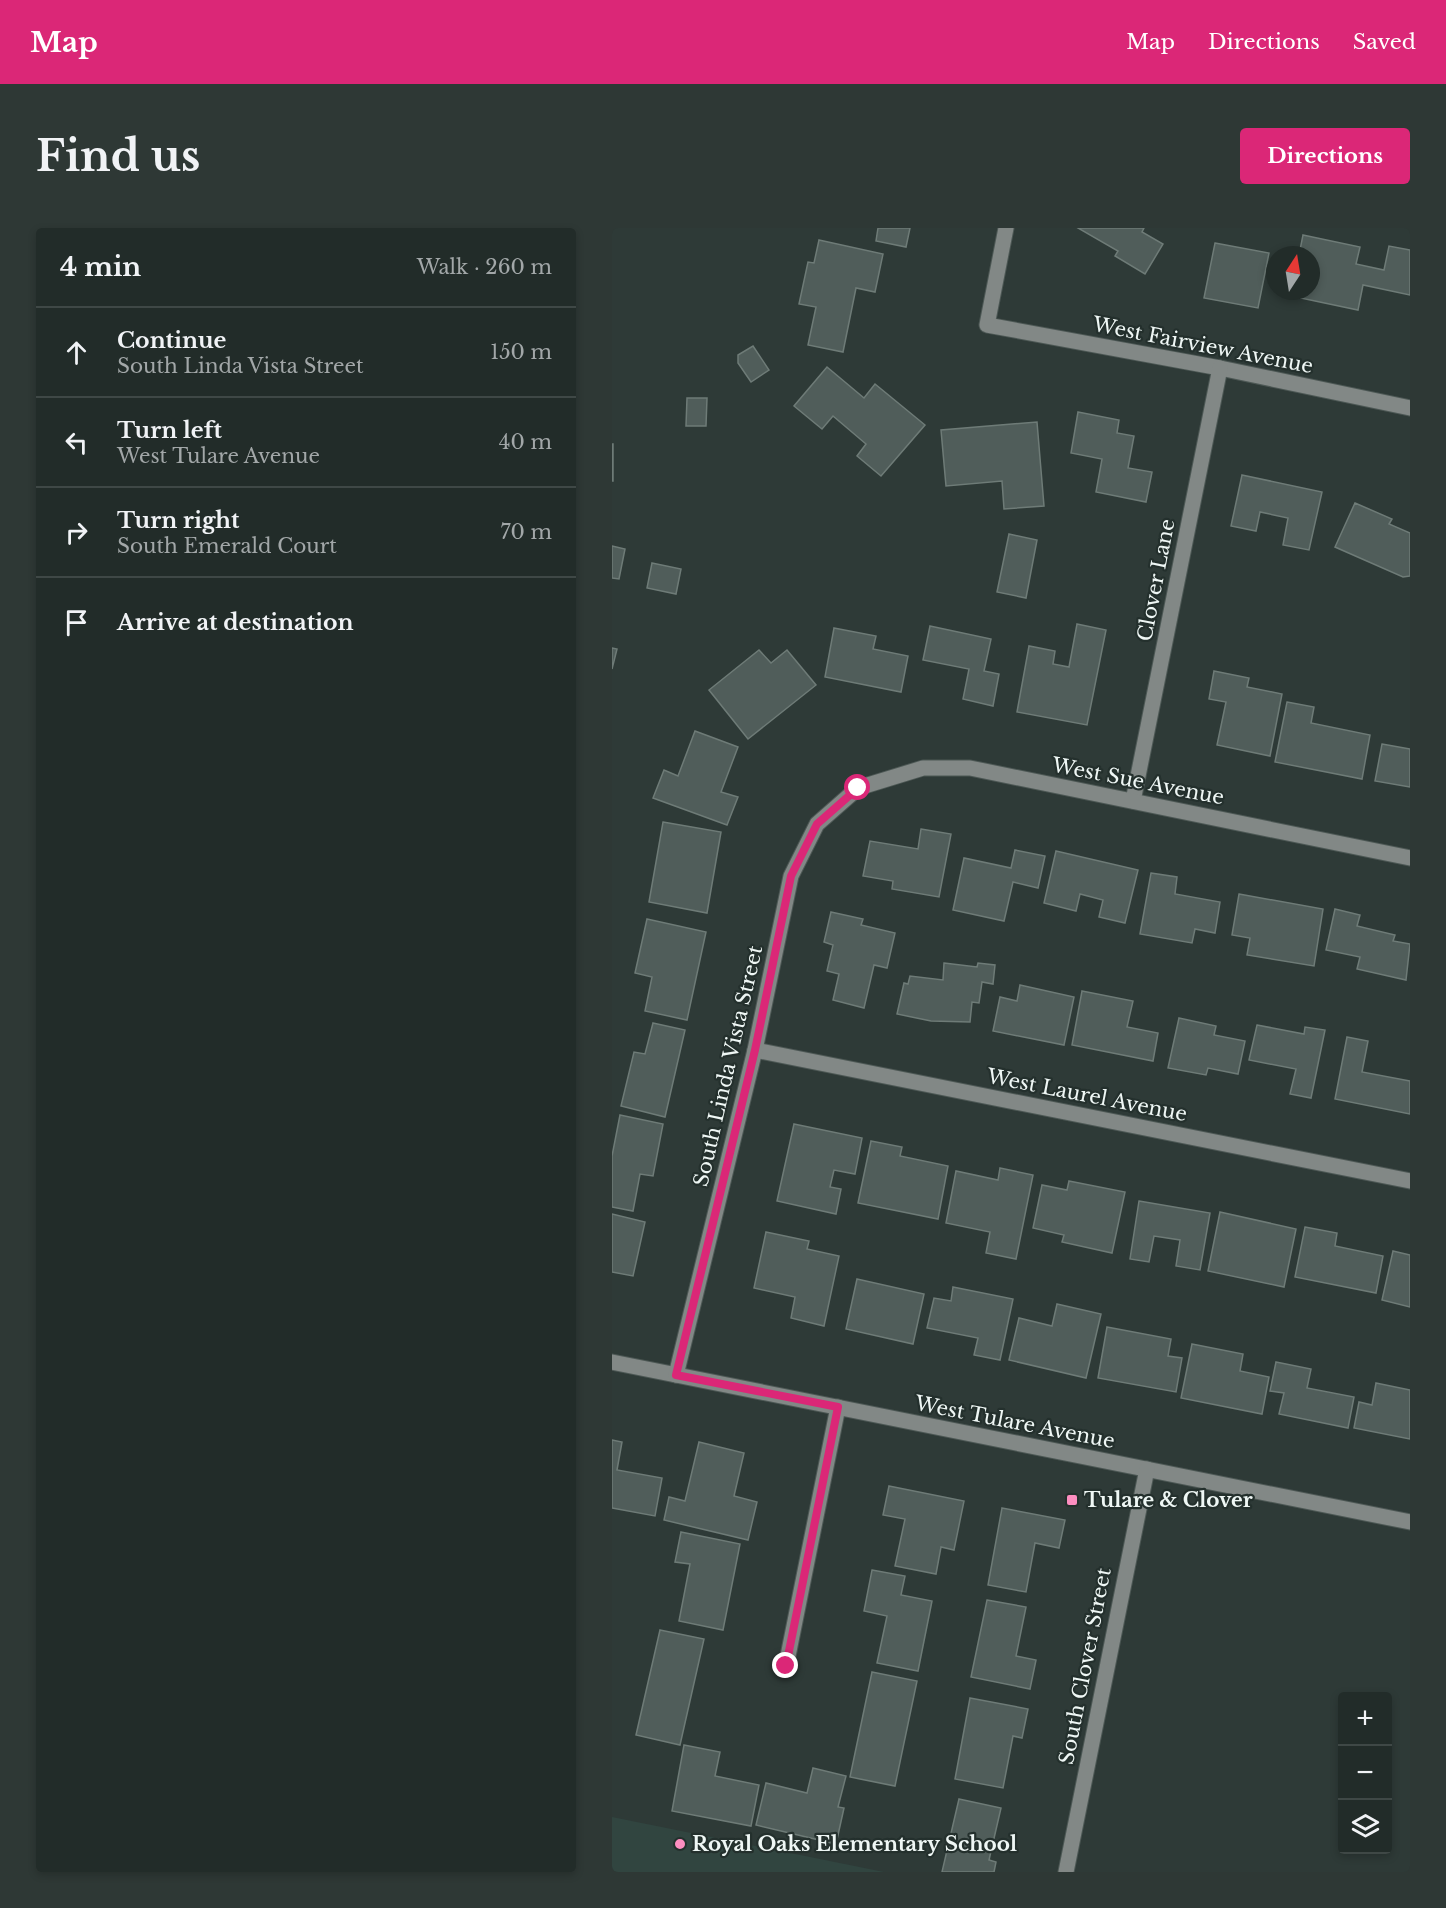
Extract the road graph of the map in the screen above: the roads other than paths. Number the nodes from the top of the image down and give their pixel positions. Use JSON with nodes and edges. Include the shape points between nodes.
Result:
{"nodes":[{"id":1,"x":1006,"y":228,"type":"edge"},
{"id":2,"x":1220,"y":368,"type":"junction"},
{"id":3,"x":1410,"y":408,"type":"edge"},
{"id":4,"x":858,"y":788,"type":"joint"},
{"id":5,"x":1133,"y":801,"type":"junction"},
{"id":6,"x":1410,"y":858,"type":"edge"},
{"id":7,"x":755,"y":1050,"type":"junction"},
{"id":8,"x":1410,"y":1181,"type":"edge"},
{"id":9,"x":612,"y":1362,"type":"edge"},
{"id":10,"x":676,"y":1375,"type":"junction"},
{"id":11,"x":838,"y":1407,"type":"junction"},
{"id":12,"x":1146,"y":1469,"type":"junction"},
{"id":13,"x":1410,"y":1522,"type":"edge"},
{"id":14,"x":786,"y":1666,"type":"dead end"},
{"id":15,"x":1066,"y":1872,"type":"edge"}],
"edges":[{"from":1,"to":2,"type":"street","name":"West Fairview Avenue","via":[[987,325]]},
{"from":2,"to":3,"type":"street","name":"West Fairview Avenue"},
{"from":2,"to":5,"type":"street","name":"Clover Lane"},
{"from":4,"to":5,"type":"street","name":"West Sue Avenue","via":[[923,768],[970,768]]},
{"from":4,"to":7,"type":"street","name":"South Linda Vista Street","via":[[817,824],[791,876]]},
{"from":5,"to":6,"type":"street","name":"West Sue Avenue"},
{"from":7,"to":8,"type":"street","name":"West Laurel Avenue"},
{"from":7,"to":10,"type":"street","name":"South Linda Vista Street"},
{"from":9,"to":10,"type":"street","name":"West Tulare Avenue"},
{"from":10,"to":11,"type":"street","name":"West Tulare Avenue"},
{"from":11,"to":12,"type":"street","name":"West Tulare Avenue"},
{"from":11,"to":14,"type":"street"},
{"from":12,"to":13,"type":"street","name":"West Tulare Avenue"},
{"from":12,"to":15,"type":"street","name":"South Clover Street"}]}
